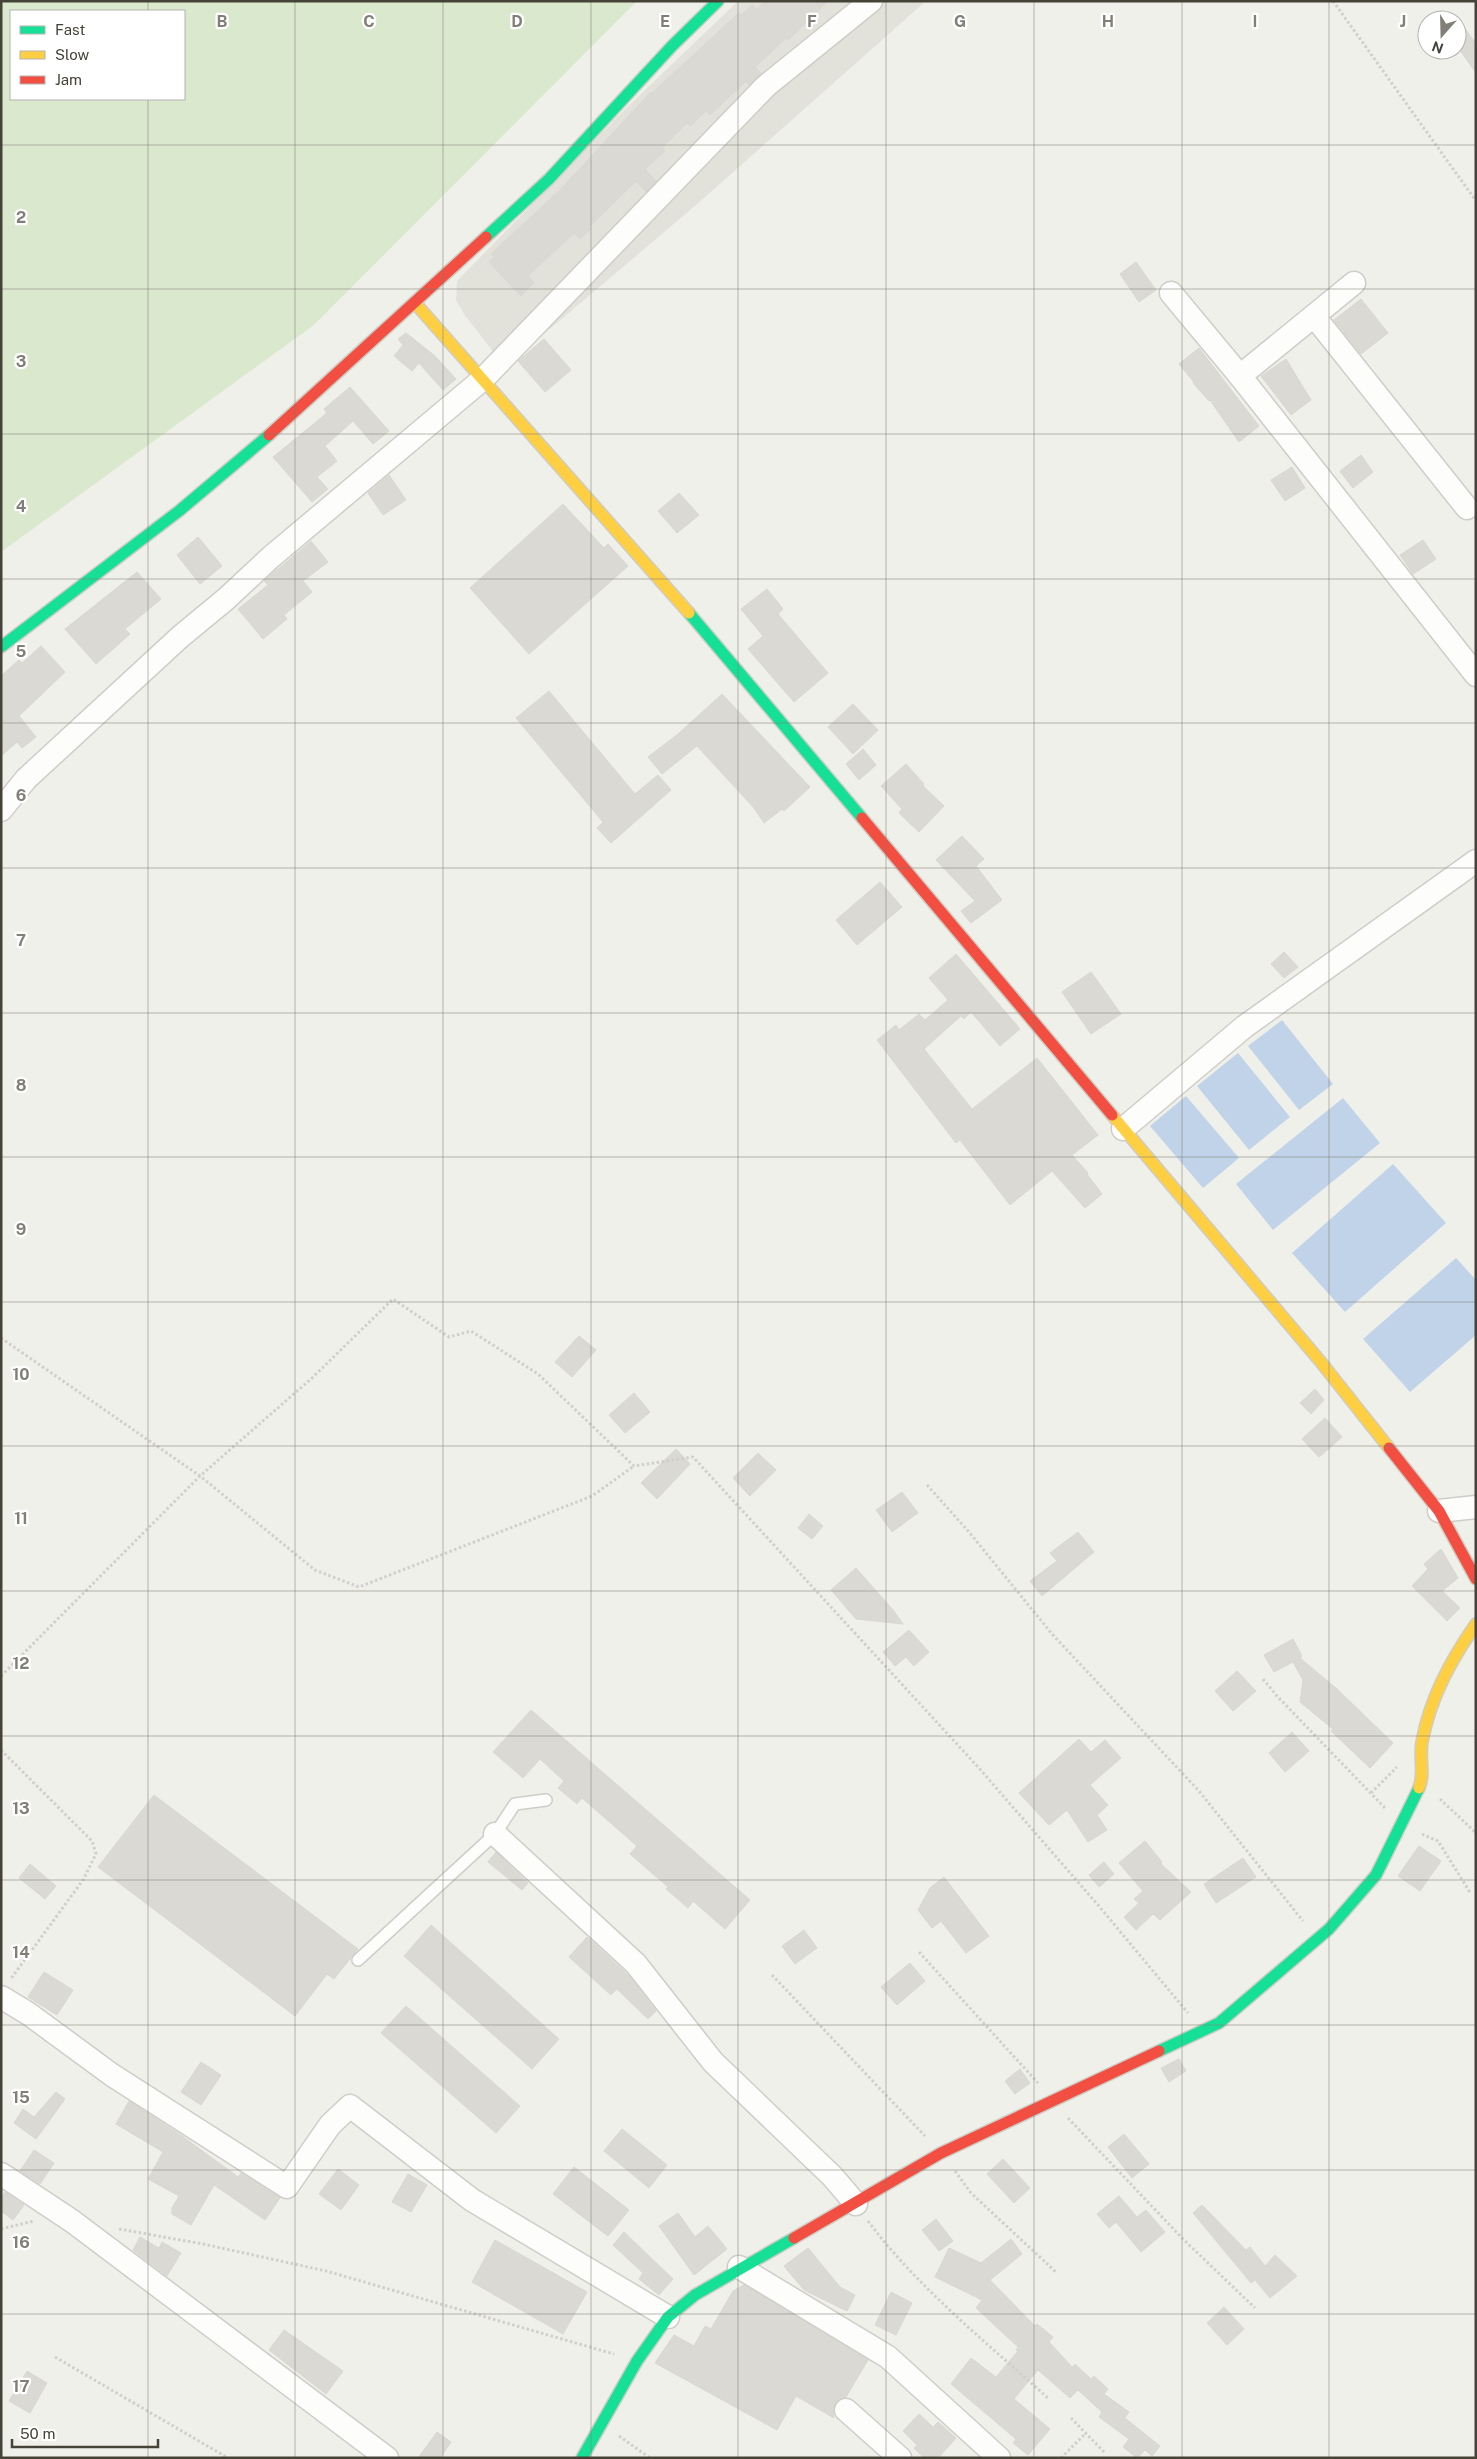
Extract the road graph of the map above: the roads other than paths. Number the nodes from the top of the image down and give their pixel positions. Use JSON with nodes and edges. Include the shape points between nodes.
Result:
{"nodes":[{"id":1,"x":718,"y":1,"type":"edge"},
{"id":2,"x":871,"y":1,"type":"edge"},
{"id":3,"x":1354,"y":283,"type":"dead end"},
{"id":4,"x":1171,"y":293,"type":"dead end"},
{"id":5,"x":415,"y":303,"type":"junction"},
{"id":6,"x":1314,"y":316,"type":"junction"},
{"id":7,"x":1240,"y":376,"type":"junction"},
{"id":8,"x":483,"y":379,"type":"junction"},
{"id":9,"x":1467,"y":508,"type":"dead end"},
{"id":10,"x":1,"y":647,"type":"edge"},
{"id":11,"x":1476,"y":675,"type":"edge"},
{"id":12,"x":1,"y":810,"type":"edge"},
{"id":13,"x":1476,"y":861,"type":"edge"},
{"id":14,"x":1123,"y":1130,"type":"junction"},
{"id":15,"x":1476,"y":1507,"type":"edge"},
{"id":16,"x":1439,"y":1511,"type":"junction"},
{"id":17,"x":1476,"y":1579,"type":"edge"},
{"id":18,"x":1476,"y":1624,"type":"edge"},
{"id":19,"x":546,"y":1800,"type":"dead end"},
{"id":20,"x":495,"y":1834,"type":"junction"},
{"id":21,"x":358,"y":1960,"type":"dead end"},
{"id":22,"x":4,"y":1991,"type":"edge"},
{"id":23,"x":1,"y":2174,"type":"edge"},
{"id":24,"x":856,"y":2204,"type":"junction"},
{"id":25,"x":739,"y":2267,"type":"junction"},
{"id":26,"x":668,"y":2318,"type":"junction"},
{"id":27,"x":846,"y":2410,"type":"dead end"},
{"id":28,"x":387,"y":2458,"type":"edge"},
{"id":29,"x":582,"y":2458,"type":"edge"},
{"id":30,"x":900,"y":2458,"type":"edge"},
{"id":31,"x":999,"y":2458,"type":"edge"}],
"edges":[{"from":1,"to":5,"type":"street","via":[[548,179]]},
{"from":2,"to":8,"type":"street","via":[[766,86]]},
{"from":3,"to":6,"type":"street"},
{"from":4,"to":7,"type":"street"},
{"from":5,"to":8,"type":"street"},
{"from":5,"to":10,"type":"street","via":[[239,462]]},
{"from":6,"to":7,"type":"street"},
{"from":6,"to":9,"type":"street"},
{"from":7,"to":11,"type":"street"},
{"from":8,"to":12,"type":"street","via":[[180,637],[26,779]]},
{"from":8,"to":14,"type":"street","via":[[668,588]]},
{"from":13,"to":14,"type":"street","via":[[1244,1027]]},
{"from":14,"to":16,"type":"street","via":[[1320,1362]]},
{"from":15,"to":16,"type":"street"},
{"from":16,"to":17,"type":"street"},
{"from":18,"to":24,"type":"street","via":[[1455,1655],[1430,1707],[1421,1744],[1421,1783],[1414,1804],[1376,1875],[1318,1939],[1219,2023],[941,2153]]},
{"from":19,"to":20,"type":"lane","via":[[515,1804]]},
{"from":20,"to":21,"type":"lane"},
{"from":20,"to":24,"type":"street","via":[[636,1964],[713,2062],[832,2176]]},
{"from":22,"to":26,"type":"street","via":[[29,2014],[112,2075],[288,2187],[330,2125],[350,2106],[472,2200]]},
{"from":23,"to":28,"type":"street","via":[[72,2221]]},
{"from":24,"to":25,"type":"street"},
{"from":25,"to":26,"type":"street","via":[[695,2294]]},
{"from":25,"to":31,"type":"street","via":[[888,2357]]},
{"from":26,"to":29,"type":"street","via":[[637,2361]]},
{"from":27,"to":30,"type":"street"}]}
